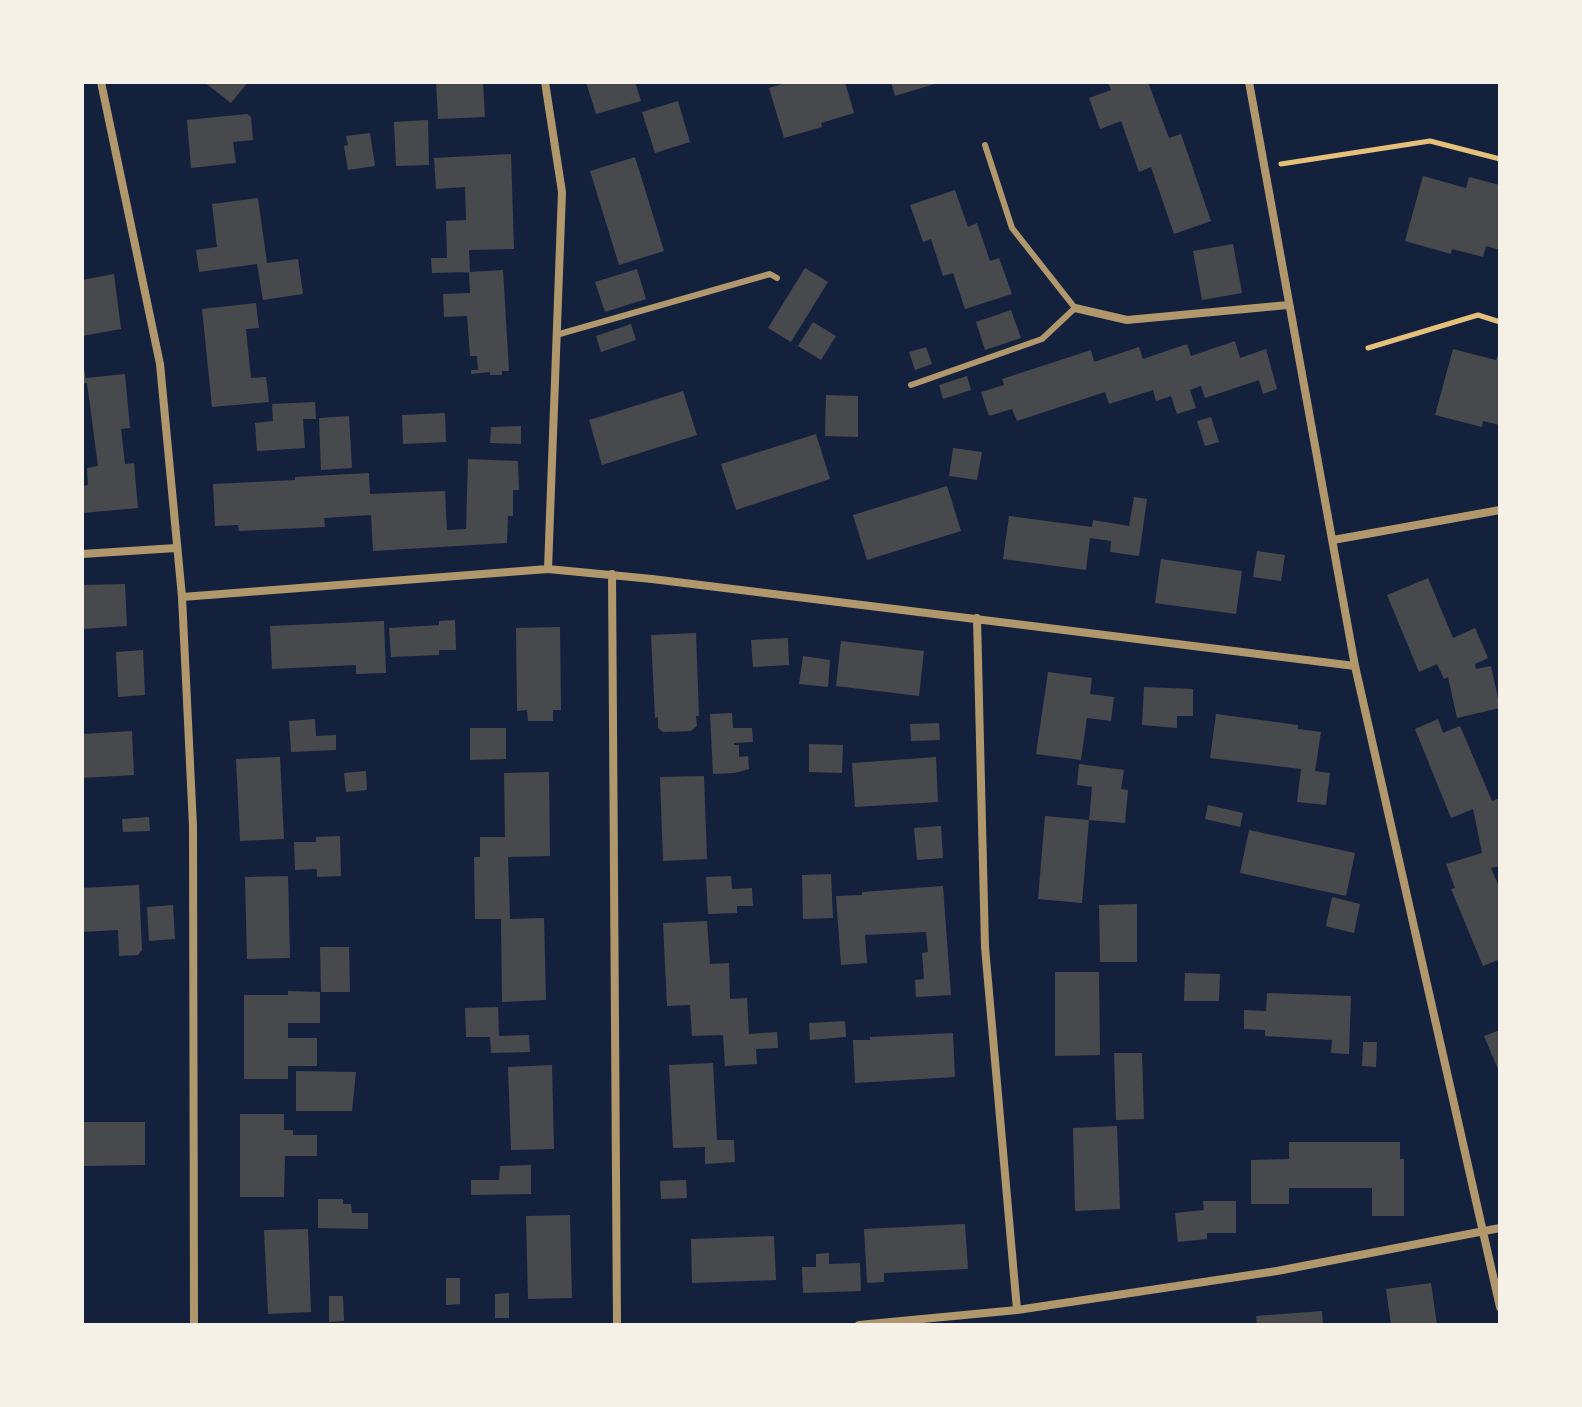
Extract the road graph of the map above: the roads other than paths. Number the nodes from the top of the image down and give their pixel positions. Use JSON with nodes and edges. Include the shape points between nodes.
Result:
{"nodes":[{"id":1,"x":101,"y":82,"type":"edge"},
{"id":2,"x":545,"y":82,"type":"edge"},
{"id":3,"x":1249,"y":82,"type":"edge"},
{"id":4,"x":985,"y":145,"type":"dead end"},
{"id":5,"x":777,"y":278,"type":"dead end"},
{"id":6,"x":1288,"y":305,"type":"junction"},
{"id":7,"x":1075,"y":308,"type":"junction"},
{"id":8,"x":556,"y":335,"type":"junction"},
{"id":9,"x":911,"y":385,"type":"dead end"},
{"id":10,"x":1500,"y":510,"type":"edge"},
{"id":11,"x":1333,"y":540,"type":"junction"},
{"id":12,"x":176,"y":548,"type":"junction"},
{"id":13,"x":82,"y":554,"type":"edge"},
{"id":14,"x":548,"y":569,"type":"junction"},
{"id":15,"x":612,"y":574,"type":"junction"},
{"id":16,"x":182,"y":597,"type":"junction"},
{"id":17,"x":977,"y":618,"type":"junction"},
{"id":18,"x":1355,"y":666,"type":"junction"},
{"id":19,"x":1500,"y":1228,"type":"edge"},
{"id":20,"x":1483,"y":1231,"type":"junction"},
{"id":21,"x":1500,"y":1307,"type":"edge"},
{"id":22,"x":1017,"y":1310,"type":"junction"},
{"id":23,"x":194,"y":1325,"type":"edge"},
{"id":24,"x":617,"y":1325,"type":"edge"},
{"id":25,"x":859,"y":1325,"type":"edge"}],
"edges":[{"from":1,"to":12,"type":"street","via":[[160,364]]},
{"from":2,"to":8,"type":"street","via":[[562,192]]},
{"from":3,"to":6,"type":"street"},
{"from":4,"to":7,"type":"lane","via":[[1012,228]]},
{"from":5,"to":8,"type":"lane","via":[[770,274]]},
{"from":6,"to":7,"type":"street","via":[[1127,320]]},
{"from":6,"to":11,"type":"street"},
{"from":7,"to":9,"type":"lane","via":[[1042,339]]},
{"from":8,"to":14,"type":"street"},
{"from":10,"to":11,"type":"street"},
{"from":11,"to":18,"type":"street"},
{"from":12,"to":13,"type":"street"},
{"from":12,"to":16,"type":"street"},
{"from":14,"to":15,"type":"street"},
{"from":14,"to":16,"type":"street"},
{"from":15,"to":17,"type":"street"},
{"from":15,"to":24,"type":"street"},
{"from":16,"to":23,"type":"street","via":[[193,826]]},
{"from":17,"to":18,"type":"street"},
{"from":17,"to":22,"type":"street","via":[[985,947]]},
{"from":18,"to":20,"type":"street"},
{"from":19,"to":20,"type":"street"},
{"from":20,"to":21,"type":"street"},
{"from":20,"to":22,"type":"street","via":[[1277,1271]]},
{"from":22,"to":25,"type":"street"}]}
